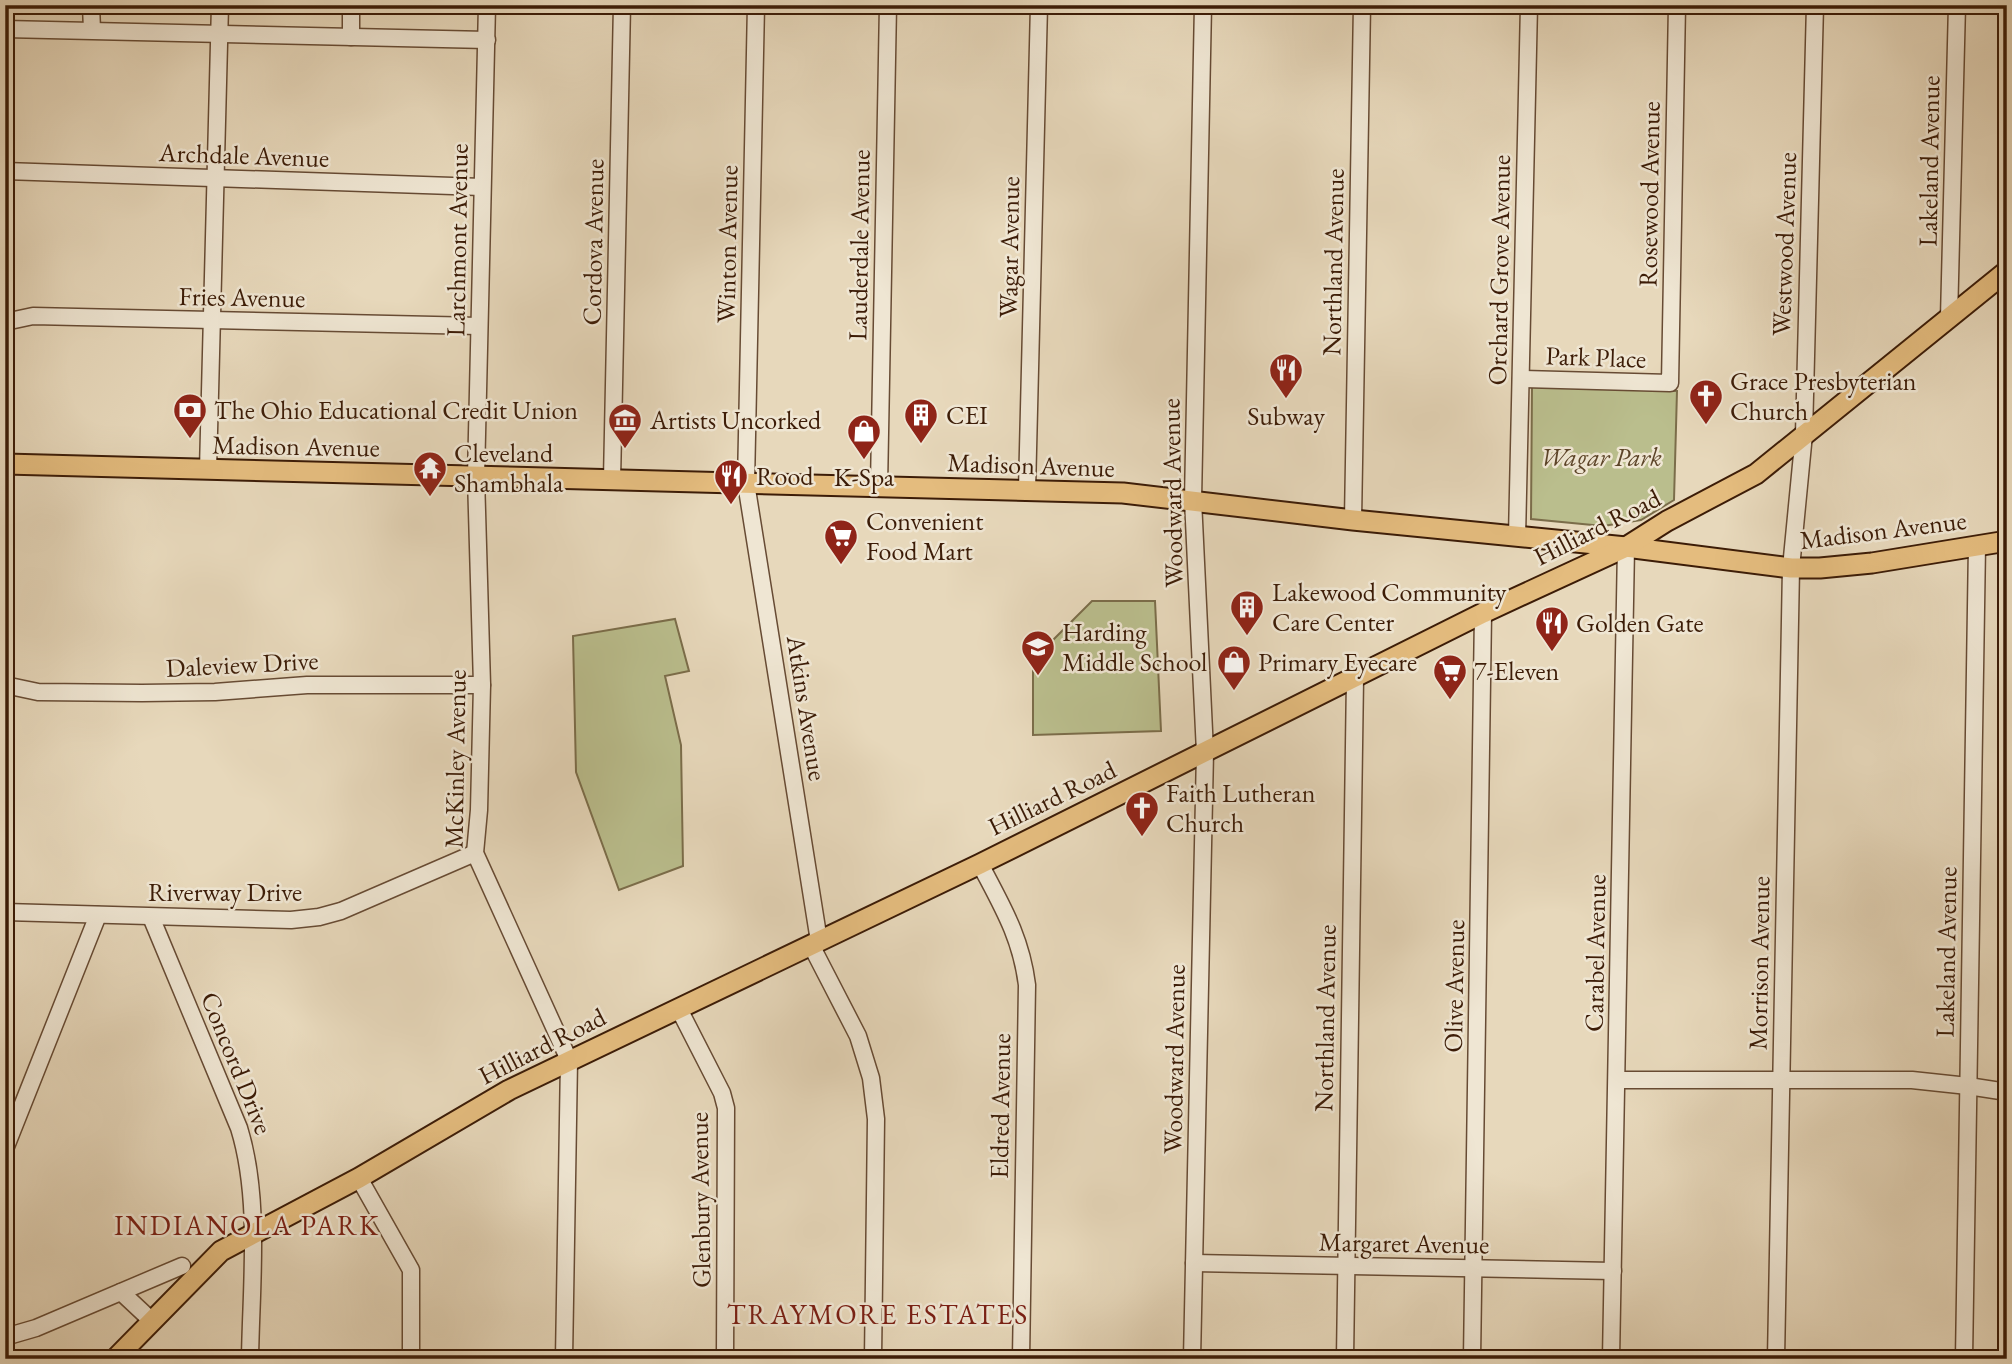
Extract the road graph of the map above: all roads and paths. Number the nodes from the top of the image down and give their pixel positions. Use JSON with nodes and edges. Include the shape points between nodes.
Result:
{"nodes":[{"id":1,"x":91,"y":5,"type":"edge"},
{"id":2,"x":220,"y":5,"type":"edge"},
{"id":3,"x":351,"y":5,"type":"edge"},
{"id":4,"x":487,"y":5,"type":"edge"},
{"id":5,"x":622,"y":5,"type":"edge"},
{"id":6,"x":757,"y":5,"type":"edge"},
{"id":7,"x":888,"y":5,"type":"edge"},
{"id":8,"x":1039,"y":5,"type":"edge"},
{"id":9,"x":1203,"y":5,"type":"edge"},
{"id":10,"x":1363,"y":5,"type":"edge"},
{"id":11,"x":1529,"y":5,"type":"edge"},
{"id":12,"x":1677,"y":5,"type":"edge"},
{"id":13,"x":1815,"y":5,"type":"edge"},
{"id":14,"x":1957,"y":5,"type":"edge"},
{"id":15,"x":5,"y":29,"type":"edge"},
{"id":16,"x":92,"y":30,"type":"junction"},
{"id":17,"x":220,"y":33,"type":"junction"},
{"id":18,"x":351,"y":37,"type":"junction"},
{"id":19,"x":486,"y":40,"type":"junction"},
{"id":20,"x":5,"y":171,"type":"edge"},
{"id":21,"x":217,"y":179,"type":"junction"},
{"id":22,"x":482,"y":187,"type":"junction"},
{"id":23,"x":2007,"y":271,"type":"edge"},
{"id":24,"x":1949,"y":317,"type":"junction"},
{"id":25,"x":213,"y":321,"type":"junction"},
{"id":26,"x":5,"y":322,"type":"edge"},
{"id":27,"x":479,"y":326,"type":"junction"},
{"id":28,"x":1521,"y":379,"type":"junction"},
{"id":29,"x":1670,"y":383,"type":"joint"},
{"id":30,"x":1804,"y":435,"type":"junction"},
{"id":31,"x":5,"y":464,"type":"edge"},
{"id":32,"x":208,"y":470,"type":"junction"},
{"id":33,"x":476,"y":477,"type":"junction"},
{"id":34,"x":612,"y":480,"type":"junction"},
{"id":35,"x":746,"y":483,"type":"junction"},
{"id":36,"x":879,"y":486,"type":"junction"},
{"id":37,"x":1027,"y":490,"type":"junction"},
{"id":38,"x":1193,"y":500,"type":"junction"},
{"id":39,"x":1353,"y":520,"type":"junction"},
{"id":40,"x":1517,"y":537,"type":"junction"},
{"id":41,"x":2007,"y":541,"type":"edge"},
{"id":42,"x":1977,"y":545,"type":"junction"},
{"id":43,"x":1626,"y":547,"type":"junction"},
{"id":44,"x":1791,"y":568,"type":"junction"},
{"id":45,"x":1483,"y":613,"type":"junction"},
{"id":46,"x":1354,"y":678,"type":"junction"},
{"id":47,"x":5,"y":685,"type":"edge"},
{"id":48,"x":482,"y":685,"type":"junction"},
{"id":49,"x":1205,"y":752,"type":"junction"},
{"id":50,"x":475,"y":853,"type":"junction"},
{"id":51,"x":980,"y":863,"type":"junction"},
{"id":52,"x":5,"y":912,"type":"edge"},
{"id":53,"x":98,"y":915,"type":"junction"},
{"id":54,"x":151,"y":917,"type":"junction"},
{"id":55,"x":815,"y":943,"type":"junction"},
{"id":56,"x":680,"y":1009,"type":"junction"},
{"id":57,"x":569,"y":1060,"type":"junction"},
{"id":58,"x":1617,"y":1080,"type":"junction"},
{"id":59,"x":1782,"y":1080,"type":"junction"},
{"id":60,"x":1968,"y":1086,"type":"junction"},
{"id":61,"x":2007,"y":1093,"type":"edge"},
{"id":62,"x":5,"y":1149,"type":"edge"},
{"id":63,"x":359,"y":1178,"type":"junction"},
{"id":64,"x":252,"y":1233,"type":"junction"},
{"id":65,"x":1194,"y":1263,"type":"junction"},
{"id":66,"x":182,"y":1266,"type":"dead end"},
{"id":67,"x":1346,"y":1267,"type":"junction"},
{"id":68,"x":1473,"y":1270,"type":"junction"},
{"id":69,"x":1613,"y":1271,"type":"junction"},
{"id":70,"x":121,"y":1292,"type":"junction"},
{"id":71,"x":152,"y":1321,"type":"junction"},
{"id":72,"x":5,"y":1337,"type":"edge"},
{"id":73,"x":116,"y":1359,"type":"edge"},
{"id":74,"x":250,"y":1359,"type":"edge"},
{"id":75,"x":411,"y":1359,"type":"edge"},
{"id":76,"x":564,"y":1359,"type":"edge"},
{"id":77,"x":725,"y":1359,"type":"edge"},
{"id":78,"x":873,"y":1359,"type":"edge"},
{"id":79,"x":1021,"y":1359,"type":"edge"},
{"id":80,"x":1192,"y":1359,"type":"edge"},
{"id":81,"x":1345,"y":1359,"type":"edge"},
{"id":82,"x":1472,"y":1359,"type":"edge"},
{"id":83,"x":1611,"y":1359,"type":"edge"},
{"id":84,"x":1776,"y":1359,"type":"edge"},
{"id":85,"x":1964,"y":1359,"type":"edge"}],
"edges":[{"from":1,"to":16,"type":"street"},
{"from":2,"to":17,"type":"street"},
{"from":3,"to":18,"type":"street"},
{"from":4,"to":19,"type":"street","name":"Larchmont Avenue"},
{"from":5,"to":34,"type":"street","name":"Cordova Avenue"},
{"from":6,"to":35,"type":"street","name":"Winton Avenue"},
{"from":7,"to":36,"type":"street","name":"Lauderdale Avenue"},
{"from":8,"to":37,"type":"street","name":"Wagar Avenue"},
{"from":9,"to":38,"type":"street","name":"Woodward Avenue"},
{"from":10,"to":39,"type":"street","name":"Northland Avenue"},
{"from":11,"to":28,"type":"street","name":"Orchard Grove Avenue"},
{"from":12,"to":29,"type":"street","name":"Rosewood Avenue"},
{"from":13,"to":30,"type":"street","name":"Westwood Avenue"},
{"from":14,"to":24,"type":"street","name":"Lakeland Avenue"},
{"from":15,"to":16,"type":"street"},
{"from":16,"to":17,"type":"street"},
{"from":17,"to":18,"type":"street"},
{"from":17,"to":21,"type":"street"},
{"from":18,"to":19,"type":"street"},
{"from":19,"to":22,"type":"street","name":"Larchmont Avenue"},
{"from":20,"to":21,"type":"street","name":"Archdale Avenue"},
{"from":21,"to":22,"type":"street","name":"Archdale Avenue"},
{"from":21,"to":25,"type":"street"},
{"from":22,"to":27,"type":"street","name":"Larchmont Avenue"},
{"from":23,"to":24,"type":"main road","name":"Hilliard Road"},
{"from":24,"to":30,"type":"main road","name":"Hilliard Road"},
{"from":25,"to":26,"type":"street","name":"Fries Avenue","via":[[33,316]]},
{"from":25,"to":27,"type":"street","name":"Fries Avenue"},
{"from":25,"to":32,"type":"street"},
{"from":27,"to":33,"type":"street","name":"Larchmont Avenue"},
{"from":28,"to":29,"type":"street","name":"Park Place"},
{"from":28,"to":40,"type":"street","name":"Orchard Grove Avenue"},
{"from":30,"to":43,"type":"main road","name":"Hilliard Road","via":[[1756,474]]},
{"from":30,"to":44,"type":"street","name":"Westwood Avenue"},
{"from":31,"to":32,"type":"main road","name":"Madison Avenue"},
{"from":32,"to":33,"type":"main road","name":"Madison Avenue"},
{"from":33,"to":34,"type":"main road","name":"Madison Avenue"},
{"from":33,"to":48,"type":"street","name":"McKinley Avenue"},
{"from":34,"to":35,"type":"main road","name":"Madison Avenue"},
{"from":35,"to":36,"type":"main road","name":"Madison Avenue"},
{"from":35,"to":55,"type":"street","name":"Atkins Avenue"},
{"from":36,"to":37,"type":"main road","name":"Madison Avenue"},
{"from":37,"to":38,"type":"main road","name":"Madison Avenue"},
{"from":38,"to":39,"type":"main road","name":"Madison Avenue"},
{"from":38,"to":49,"type":"street","name":"Woodward Avenue"},
{"from":39,"to":40,"type":"main road","name":"Madison Avenue"},
{"from":40,"to":43,"type":"main road","name":"Madison Avenue"},
{"from":41,"to":42,"type":"main road","name":"Madison Avenue"},
{"from":42,"to":44,"type":"main road","name":"Madison Avenue","via":[[1840,567]]},
{"from":42,"to":60,"type":"street","name":"Lakeland Avenue"},
{"from":43,"to":44,"type":"main road","name":"Madison Avenue"},
{"from":43,"to":45,"type":"main road","name":"Hilliard Road"},
{"from":43,"to":58,"type":"street","name":"Carabel Avenue"},
{"from":44,"to":59,"type":"street","name":"Morrison Avenue"},
{"from":45,"to":46,"type":"main road","name":"Hilliard Road"},
{"from":45,"to":68,"type":"street","name":"Olive Avenue"},
{"from":46,"to":49,"type":"main road","name":"Hilliard Road"},
{"from":46,"to":67,"type":"street","name":"Northland Avenue"},
{"from":47,"to":48,"type":"street","name":"Daleview Drive","via":[[38,692],[142,693],[307,685]]},
{"from":48,"to":50,"type":"street","name":"McKinley Avenue"},
{"from":49,"to":51,"type":"main road","name":"Hilliard Road"},
{"from":49,"to":65,"type":"street","name":"Woodward Avenue"},
{"from":50,"to":54,"type":"street","name":"Riverway Drive","via":[[319,917]]},
{"from":50,"to":57,"type":"street","name":"McKinley Avenue"},
{"from":51,"to":55,"type":"main road","name":"Hilliard Road"},
{"from":51,"to":79,"type":"street","name":"Eldred Avenue","via":[[1020,946],[1027,985]]},
{"from":52,"to":53,"type":"street","name":"Riverway Drive"},
{"from":53,"to":54,"type":"street","name":"Riverway Drive"},
{"from":53,"to":62,"type":"street"},
{"from":54,"to":64,"type":"street","name":"Concord Drive","via":[[239,1128],[249,1174]]},
{"from":55,"to":56,"type":"main road","name":"Hilliard Road"},
{"from":55,"to":78,"type":"street","name":"Atkins Avenue","via":[[858,1036],[871,1078],[876,1119]]},
{"from":56,"to":57,"type":"main road","name":"Hilliard Road"},
{"from":56,"to":77,"type":"street","name":"Glenbury Avenue","via":[[726,1108]]},
{"from":57,"to":63,"type":"main road","name":"Hilliard Road"},
{"from":57,"to":76,"type":"street","name":"McKinley Avenue"},
{"from":58,"to":59,"type":"street"},
{"from":58,"to":69,"type":"street","name":"Carabel Avenue"},
{"from":59,"to":60,"type":"street","via":[[1912,1080]]},
{"from":59,"to":84,"type":"street","name":"Morrison Avenue"},
{"from":60,"to":61,"type":"street"},
{"from":60,"to":85,"type":"street","name":"Lakeland Avenue"},
{"from":63,"to":64,"type":"main road","name":"Hilliard Road"},
{"from":63,"to":75,"type":"street","via":[[411,1270]]},
{"from":64,"to":71,"type":"main road","name":"Hilliard Road","via":[[221,1251]]},
{"from":64,"to":74,"type":"street","name":"Concord Drive"},
{"from":65,"to":67,"type":"street","name":"Margaret Avenue"},
{"from":65,"to":80,"type":"street","name":"Woodward Avenue"},
{"from":66,"to":70,"type":"street"},
{"from":67,"to":68,"type":"street","name":"Margaret Avenue"},
{"from":67,"to":81,"type":"street","name":"Northland Avenue"},
{"from":68,"to":69,"type":"street","name":"Margaret Avenue"},
{"from":68,"to":82,"type":"street","name":"Olive Avenue"},
{"from":69,"to":83,"type":"street","name":"Carabel Avenue"},
{"from":70,"to":71,"type":"street"},
{"from":70,"to":72,"type":"street"},
{"from":71,"to":73,"type":"main road","name":"Hilliard Road"}]}
